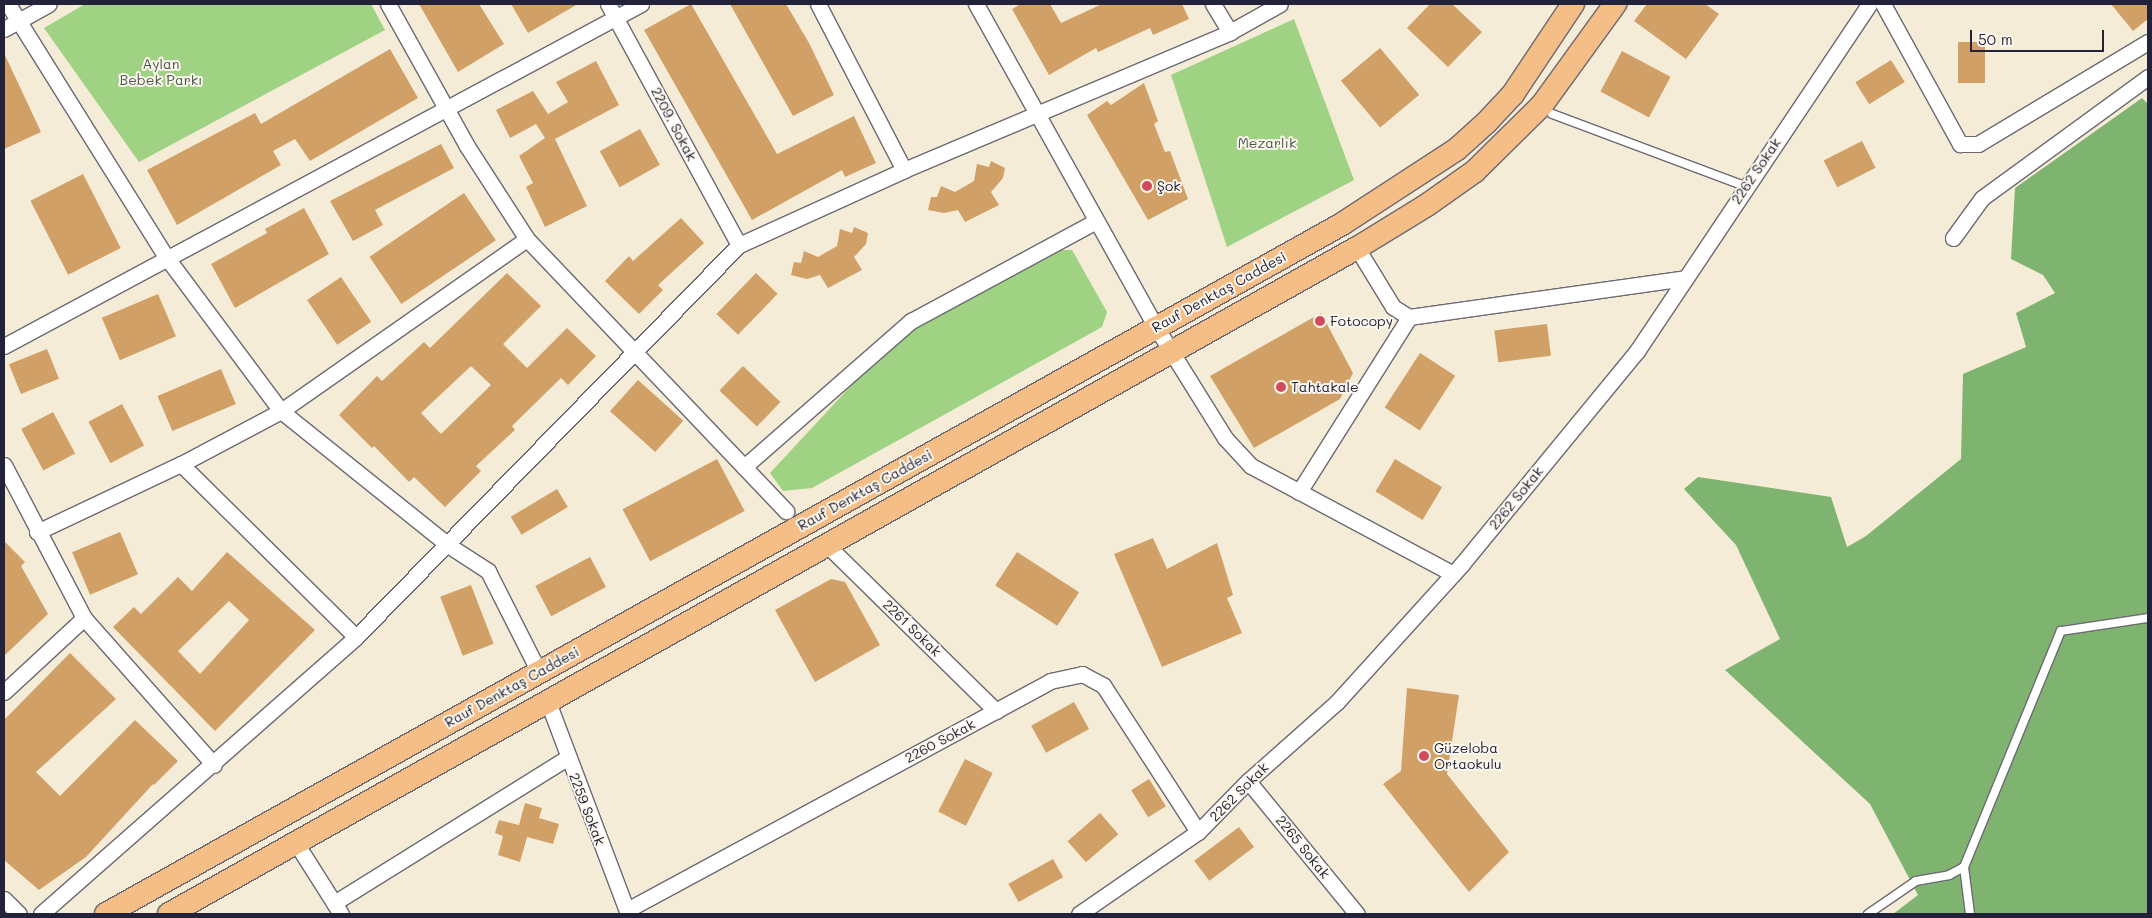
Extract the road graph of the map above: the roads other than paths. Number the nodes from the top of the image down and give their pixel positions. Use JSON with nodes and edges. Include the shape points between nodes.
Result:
{"nodes":[{"id":1,"x":8,"y":4,"type":"edge"},
{"id":2,"x":49,"y":4,"type":"edge"},
{"id":3,"x":388,"y":4,"type":"edge"},
{"id":4,"x":608,"y":4,"type":"edge"},
{"id":5,"x":641,"y":4,"type":"edge"},
{"id":6,"x":818,"y":4,"type":"edge"},
{"id":7,"x":976,"y":4,"type":"edge"},
{"id":8,"x":1213,"y":4,"type":"edge"},
{"id":9,"x":1280,"y":4,"type":"edge"},
{"id":10,"x":1574,"y":4,"type":"edge"},
{"id":11,"x":1615,"y":4,"type":"edge"},
{"id":12,"x":1868,"y":4,"type":"edge"},
{"id":13,"x":1883,"y":4,"type":"edge"},
{"id":14,"x":616,"y":18,"type":"junction"},
{"id":15,"x":20,"y":20,"type":"junction"},
{"id":16,"x":4,"y":29,"type":"edge"},
{"id":17,"x":1230,"y":32,"type":"junction"},
{"id":18,"x":2148,"y":42,"type":"edge"},
{"id":19,"x":2148,"y":78,"type":"edge"},
{"id":20,"x":446,"y":108,"type":"junction"},
{"id":21,"x":1035,"y":114,"type":"junction"},
{"id":22,"x":1552,"y":114,"type":"dead end"},
{"id":23,"x":904,"y":170,"type":"junction"},
{"id":24,"x":1745,"y":186,"type":"junction"},
{"id":25,"x":1096,"y":221,"type":"junction"},
{"id":26,"x":1952,"y":238,"type":"dead end"},
{"id":27,"x":528,"y":240,"type":"junction"},
{"id":28,"x":739,"y":245,"type":"junction"},
{"id":29,"x":1357,"y":248,"type":"junction"},
{"id":30,"x":167,"y":258,"type":"junction"},
{"id":31,"x":1685,"y":278,"type":"junction"},
{"id":32,"x":1409,"y":317,"type":"junction"},
{"id":33,"x":1156,"y":327,"type":"junction"},
{"id":34,"x":4,"y":346,"type":"edge"},
{"id":35,"x":633,"y":351,"type":"junction"},
{"id":36,"x":1172,"y":352,"type":"junction"},
{"id":37,"x":281,"y":410,"type":"junction"},
{"id":38,"x":181,"y":464,"type":"junction"},
{"id":39,"x":4,"y":465,"type":"edge"},
{"id":40,"x":744,"y":467,"type":"junction"},
{"id":41,"x":1299,"y":492,"type":"junction"},
{"id":42,"x":786,"y":511,"type":"dead end"},
{"id":43,"x":37,"y":532,"type":"junction"},
{"id":44,"x":827,"y":545,"type":"junction"},
{"id":45,"x":448,"y":546,"type":"junction"},
{"id":46,"x":1453,"y":574,"type":"junction"},
{"id":47,"x":84,"y":618,"type":"junction"},
{"id":48,"x":2148,"y":618,"type":"edge"},
{"id":49,"x":356,"y":637,"type":"junction"},
{"id":50,"x":539,"y":672,"type":"junction"},
{"id":51,"x":4,"y":692,"type":"edge"},
{"id":52,"x":548,"y":702,"type":"junction"},
{"id":53,"x":996,"y":711,"type":"junction"},
{"id":54,"x":567,"y":758,"type":"junction"},
{"id":55,"x":214,"y":765,"type":"junction"},
{"id":56,"x":1248,"y":780,"type":"junction"},
{"id":57,"x":1198,"y":832,"type":"junction"},
{"id":58,"x":296,"y":843,"type":"junction"},
{"id":59,"x":1964,"y":868,"type":"junction"},
{"id":60,"x":4,"y":899,"type":"edge"},
{"id":61,"x":337,"y":909,"type":"edge"},
{"id":62,"x":627,"y":912,"type":"edge"},
{"id":63,"x":19,"y":914,"type":"edge"},
{"id":64,"x":41,"y":914,"type":"edge"},
{"id":65,"x":106,"y":914,"type":"edge"},
{"id":66,"x":169,"y":914,"type":"edge"},
{"id":67,"x":1079,"y":914,"type":"edge"},
{"id":68,"x":1357,"y":914,"type":"edge"},
{"id":69,"x":1868,"y":914,"type":"edge"},
{"id":70,"x":1970,"y":914,"type":"edge"}],
"edges":[{"from":1,"to":15,"type":"street"},
{"from":2,"to":15,"type":"street"},
{"from":3,"to":20,"type":"street"},
{"from":4,"to":14,"type":"street","name":"2209. Sokak"},
{"from":5,"to":14,"type":"street"},
{"from":6,"to":23,"type":"street"},
{"from":7,"to":21,"type":"street"},
{"from":8,"to":17,"type":"street"},
{"from":9,"to":17,"type":"street"},
{"from":10,"to":33,"type":"main road","name":"Rauf Denktaş Caddesi","via":[[1513,94],[1457,149],[1342,224]]},
{"from":11,"to":29,"type":"main road","via":[[1542,105],[1505,143],[1475,171]]},
{"from":12,"to":24,"type":"street","name":"2262 Sokak"},
{"from":13,"to":18,"type":"street","via":[[1960,144],[1978,144]]},
{"from":14,"to":20,"type":"street"},
{"from":14,"to":28,"type":"street","name":"2209. Sokak"},
{"from":15,"to":16,"type":"street"},
{"from":15,"to":30,"type":"street"},
{"from":17,"to":21,"type":"street"},
{"from":19,"to":26,"type":"street","via":[[1982,198]]},
{"from":20,"to":27,"type":"street"},
{"from":20,"to":30,"type":"street"},
{"from":21,"to":23,"type":"street"},
{"from":21,"to":25,"type":"street"},
{"from":22,"to":24,"type":"lane"},
{"from":23,"to":28,"type":"street"},
{"from":24,"to":31,"type":"street","name":"2262 Sokak"},
{"from":25,"to":33,"type":"street"},
{"from":25,"to":40,"type":"street","via":[[911,321]]},
{"from":27,"to":35,"type":"street"},
{"from":27,"to":37,"type":"street"},
{"from":28,"to":35,"type":"street"},
{"from":29,"to":32,"type":"street","via":[[1393,307]]},
{"from":29,"to":36,"type":"main road"},
{"from":30,"to":34,"type":"street"},
{"from":30,"to":37,"type":"street"},
{"from":31,"to":32,"type":"street"},
{"from":31,"to":46,"type":"street","name":"2262 Sokak","via":[[1637,351]]},
{"from":32,"to":41,"type":"street"},
{"from":33,"to":36,"type":"street"},
{"from":33,"to":50,"type":"main road","name":"Rauf Denktaş Caddesi"},
{"from":35,"to":40,"type":"street"},
{"from":35,"to":45,"type":"street"},
{"from":36,"to":41,"type":"street","via":[[1225,438],[1251,466]]},
{"from":36,"to":44,"type":"main road"},
{"from":37,"to":38,"type":"street"},
{"from":37,"to":45,"type":"street"},
{"from":38,"to":43,"type":"street"},
{"from":38,"to":49,"type":"street"},
{"from":39,"to":43,"type":"street"},
{"from":40,"to":42,"type":"street"},
{"from":41,"to":46,"type":"street"},
{"from":43,"to":47,"type":"street"},
{"from":44,"to":52,"type":"main road"},
{"from":44,"to":53,"type":"street","name":"2261 Sokak"},
{"from":45,"to":49,"type":"street"},
{"from":45,"to":50,"type":"street","via":[[488,571]]},
{"from":46,"to":56,"type":"street","name":"2262 Sokak","via":[[1337,702]]},
{"from":47,"to":51,"type":"street"},
{"from":47,"to":55,"type":"street"},
{"from":48,"to":59,"type":"lane","via":[[2061,631]]},
{"from":49,"to":55,"type":"street"},
{"from":50,"to":65,"type":"main road","name":"Rauf Denktaş Caddesi"},
{"from":52,"to":54,"type":"street","name":"2259 Sokak"},
{"from":52,"to":58,"type":"main road"},
{"from":53,"to":57,"type":"street","name":"2260 Sokak","via":[[1050,682],[1082,674],[1103,685]]},
{"from":53,"to":62,"type":"street","name":"2260 Sokak"},
{"from":54,"to":61,"type":"street"},
{"from":54,"to":62,"type":"street","name":"2259 Sokak"},
{"from":55,"to":64,"type":"street"},
{"from":56,"to":57,"type":"street","name":"2262 Sokak"},
{"from":56,"to":68,"type":"street","name":"2265 Sokak"},
{"from":57,"to":67,"type":"street","name":"2262 Sokak"},
{"from":58,"to":61,"type":"street"},
{"from":58,"to":66,"type":"main road"},
{"from":59,"to":69,"type":"lane","via":[[1949,875],[1916,881]]},
{"from":59,"to":70,"type":"lane"},
{"from":60,"to":63,"type":"street"}]}
